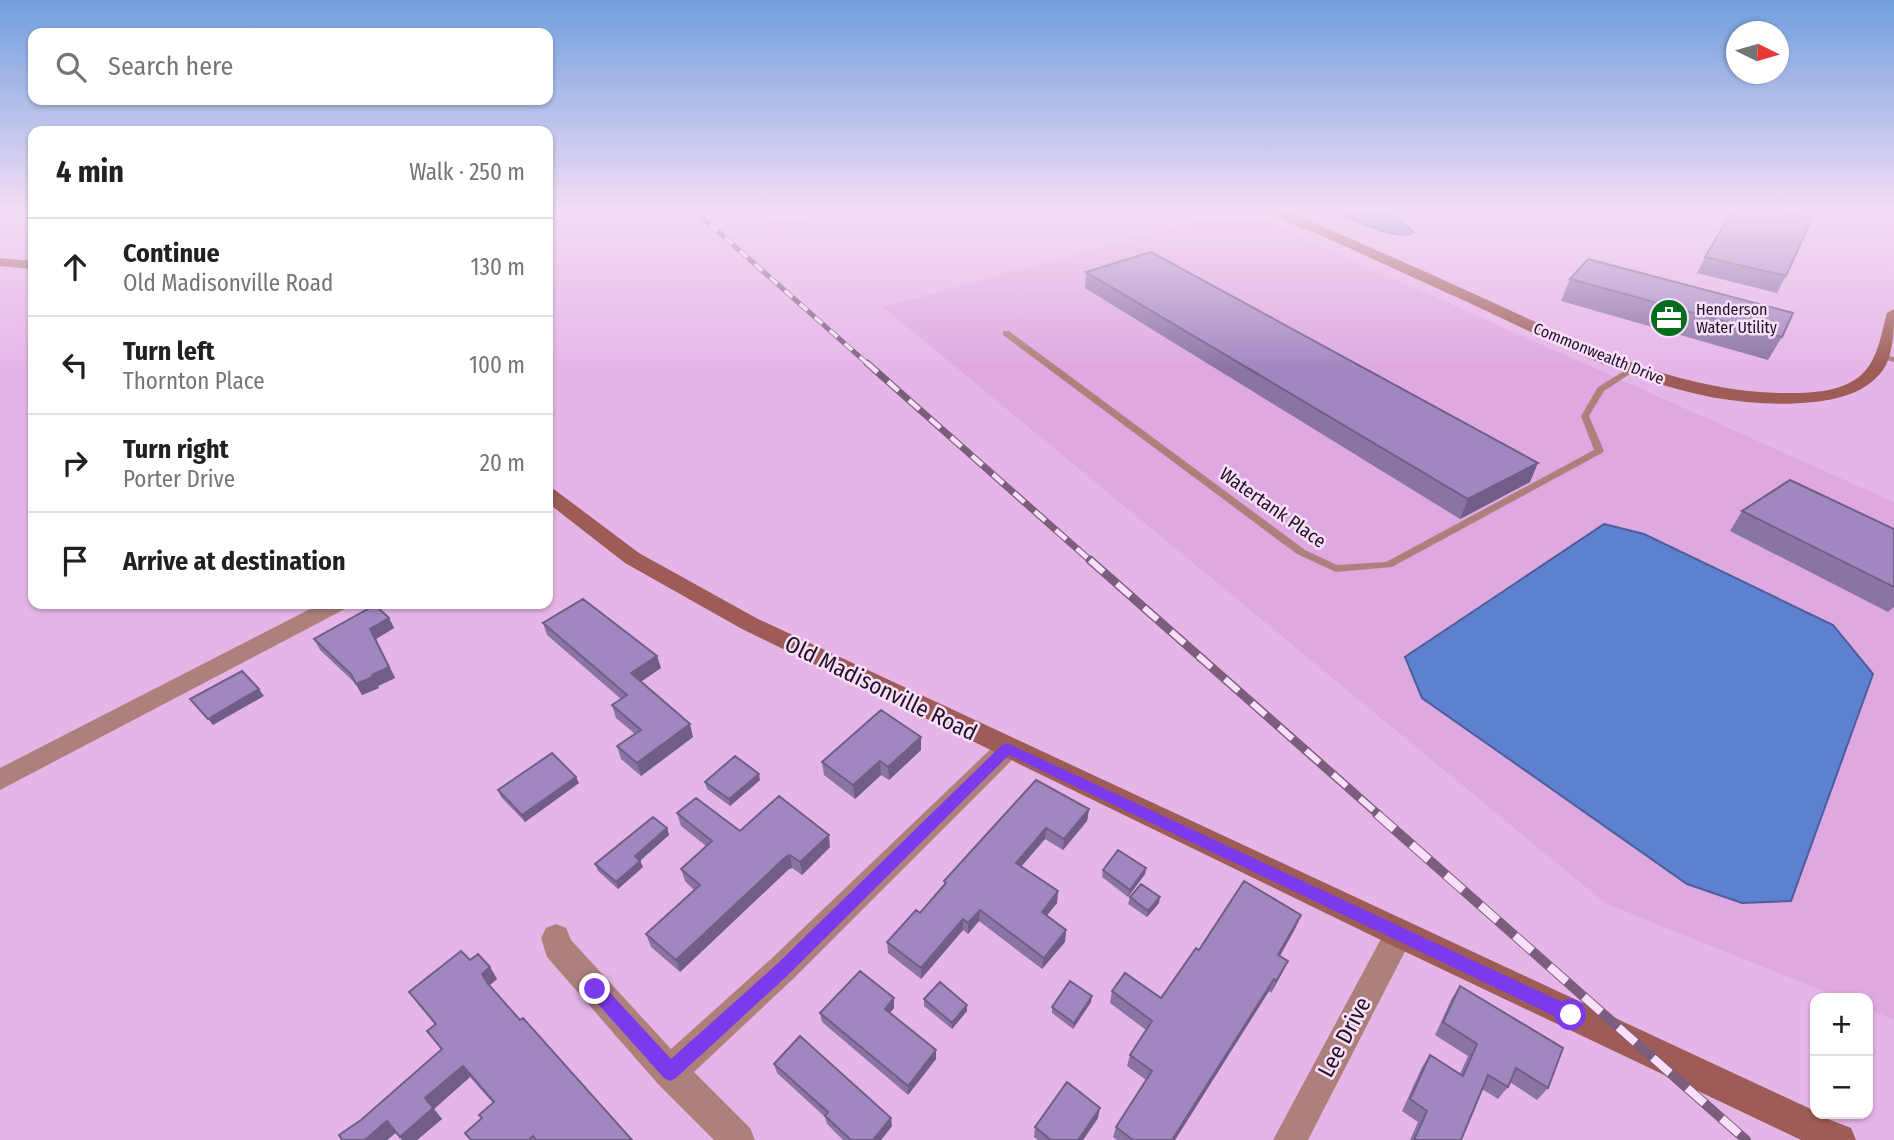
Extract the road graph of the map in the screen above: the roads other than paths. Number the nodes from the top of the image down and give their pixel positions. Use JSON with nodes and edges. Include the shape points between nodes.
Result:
{"nodes":[{"id":1,"x":1396,"y":264,"type":"edge"},
{"id":2,"x":1894,"y":313,"type":"edge"},
{"id":3,"x":1006,"y":333,"type":"dead end"},
{"id":4,"x":1888,"y":358,"type":"edge"},
{"id":5,"x":1632,"y":370,"type":"junction"},
{"id":6,"x":553,"y":498,"type":"edge"},
{"id":7,"x":327,"y":609,"type":"edge"},
{"id":8,"x":1007,"y":748,"type":"junction"},
{"id":9,"x":0,"y":780,"type":"edge"},
{"id":10,"x":1399,"y":934,"type":"junction"},
{"id":11,"x":556,"y":938,"type":"dead end"},
{"id":12,"x":670,"y":1072,"type":"junction"},
{"id":13,"x":738,"y":1140,"type":"edge"},
{"id":14,"x":1290,"y":1140,"type":"edge"},
{"id":15,"x":1839,"y":1140,"type":"edge"}],
"edges":[{"from":1,"to":5,"type":"main road","name":"Commonwealth Drive"},
{"from":2,"to":4,"type":"main road","name":"Commonwealth Drive"},
{"from":3,"to":5,"type":"lane","name":"Watertank Place","via":[[1301,552],[1336,569],[1388,565],[1599,451],[1585,416],[1601,389]]},
{"from":4,"to":5,"type":"main road","name":"Commonwealth Drive","via":[[1862,383],[1811,398],[1732,395]]},
{"from":6,"to":8,"type":"main road","name":"Old Madisonville Road","via":[[632,558],[672,582]]},
{"from":7,"to":9,"type":"street"},
{"from":8,"to":10,"type":"main road","name":"Old Madisonville Road"},
{"from":8,"to":12,"type":"street"},
{"from":10,"to":14,"type":"street","name":"Lee Drive"},
{"from":10,"to":15,"type":"main road","name":"Old Madisonville Road"},
{"from":11,"to":12,"type":"street","via":[[558,947]]},
{"from":12,"to":13,"type":"street"}]}
